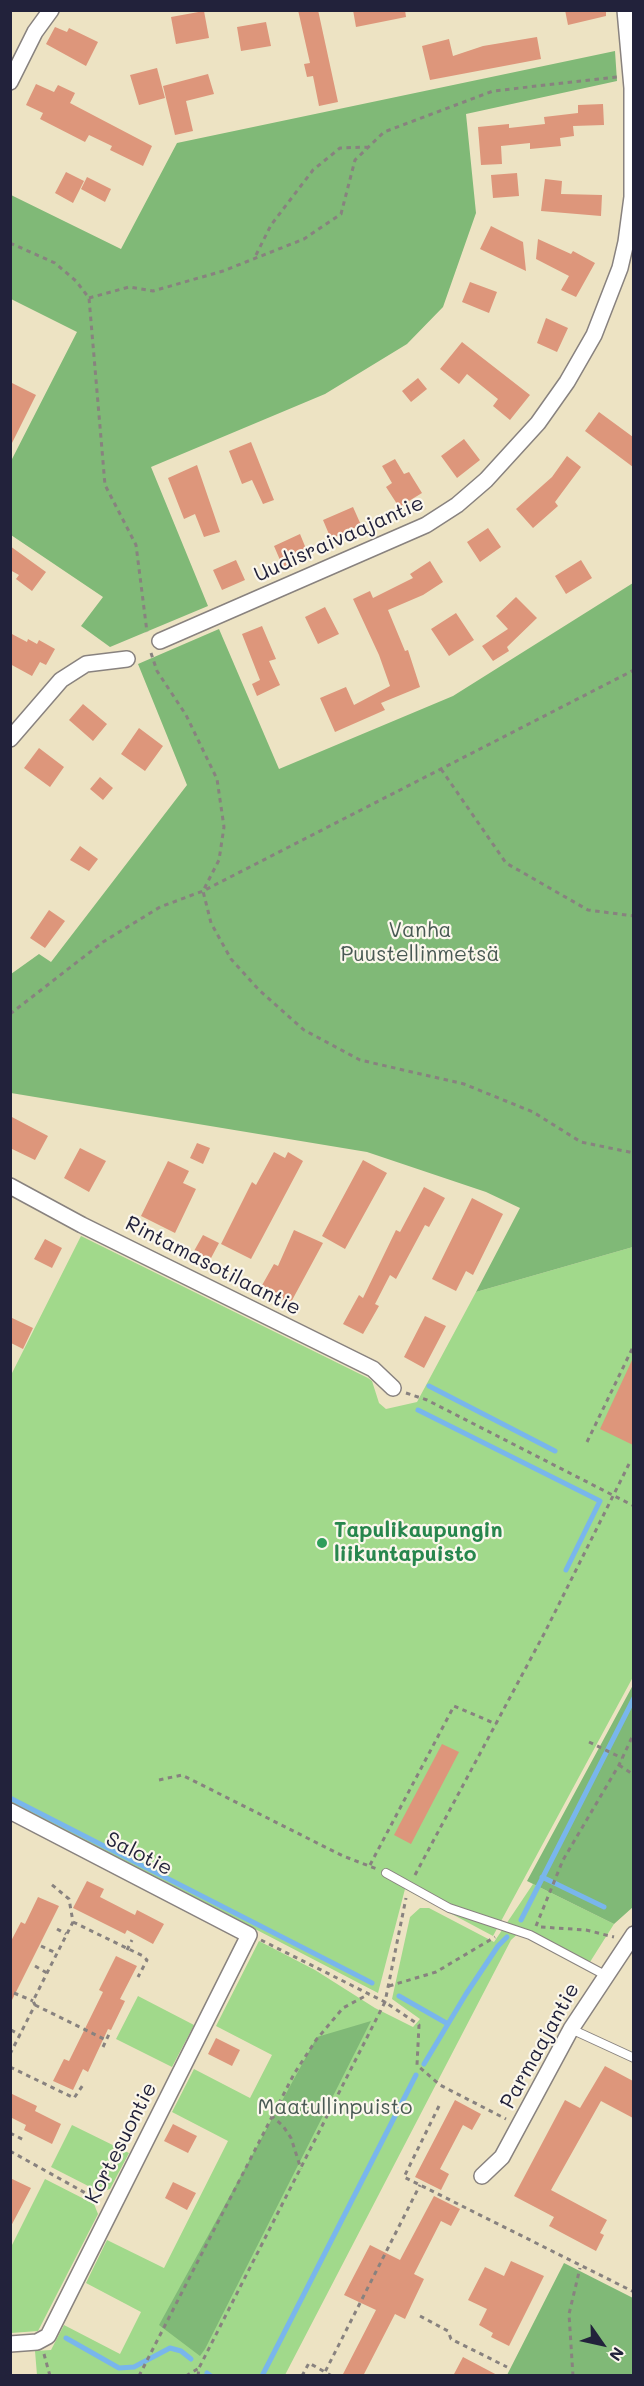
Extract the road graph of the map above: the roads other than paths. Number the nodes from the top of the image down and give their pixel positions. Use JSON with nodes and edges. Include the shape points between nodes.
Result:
{"nodes":[{"id":1,"x":51,"y":10,"type":"edge"},
{"id":2,"x":625,"y":10,"type":"edge"},
{"id":3,"x":10,"y":82,"type":"edge"},
{"id":4,"x":152,"y":641,"type":"road end"},
{"id":5,"x":127,"y":659,"type":"dead end"},
{"id":6,"x":10,"y":739,"type":"edge"},
{"id":7,"x":10,"y":1186,"type":"edge"},
{"id":8,"x":393,"y":1388,"type":"road end"},
{"id":9,"x":10,"y":1811,"type":"edge"},
{"id":10,"x":386,"y":1874,"type":"road end"},
{"id":11,"x":633,"y":1934,"type":"edge"},
{"id":12,"x":249,"y":1935,"type":"joint"},
{"id":13,"x":605,"y":1975,"type":"junction"},
{"id":14,"x":571,"y":2029,"type":"junction"},
{"id":15,"x":633,"y":2058,"type":"edge"},
{"id":16,"x":482,"y":2176,"type":"dead end"},
{"id":17,"x":10,"y":2344,"type":"edge"}],
"edges":[{"from":1,"to":3,"type":"street","via":[[35,32]]},
{"from":2,"to":4,"type":"street","name":"Uudisraivaajantie","via":[[631,75],[632,197],[626,242],[620,268],[590,342],[538,423],[486,480],[426,525]]},
{"from":5,"to":6,"type":"street","via":[[86,664],[61,680]]},
{"from":7,"to":8,"type":"street","name":"Rintamasotilaantie","via":[[373,1369]]},
{"from":9,"to":12,"type":"street","name":"Salotie"},
{"from":10,"to":13,"type":"lane","via":[[449,1908],[511,1927]]},
{"from":11,"to":13,"type":"street","name":"Parmaajantie"},
{"from":12,"to":17,"type":"street","name":"Kortesuontie","via":[[48,2336]]},
{"from":13,"to":14,"type":"street","name":"Parmaajantie"},
{"from":14,"to":15,"type":"lane"},
{"from":14,"to":16,"type":"street","name":"Parmaajantie","via":[[502,2157]]}]}
